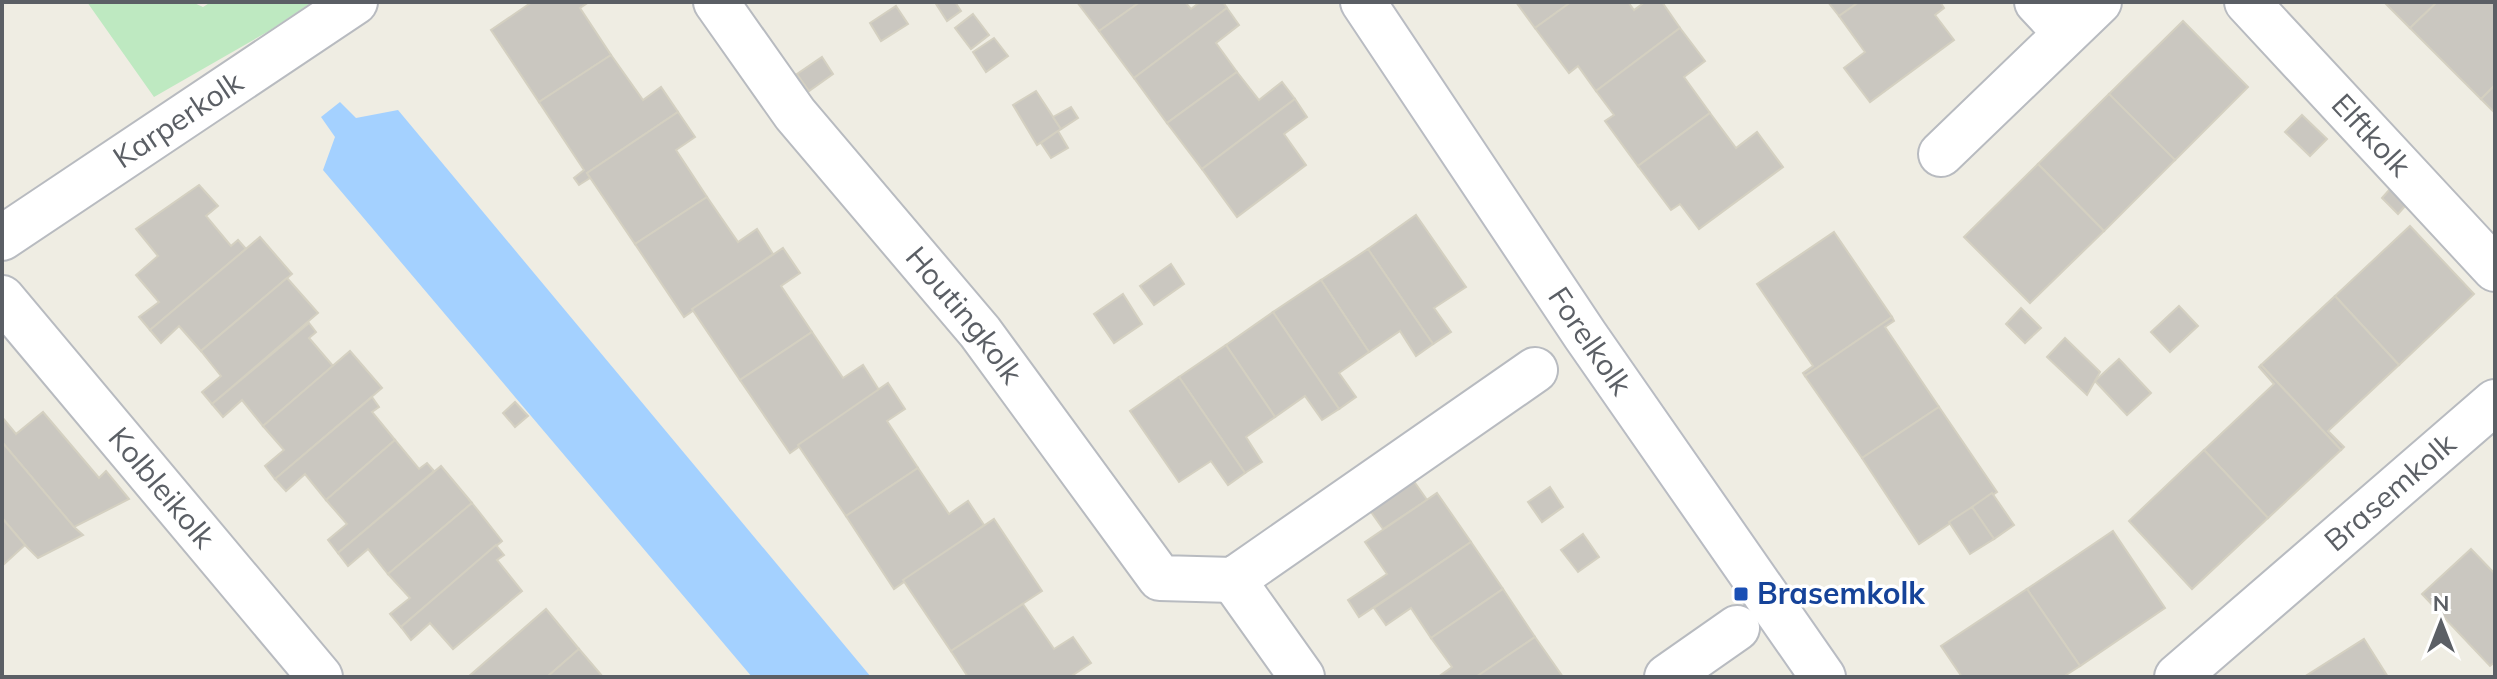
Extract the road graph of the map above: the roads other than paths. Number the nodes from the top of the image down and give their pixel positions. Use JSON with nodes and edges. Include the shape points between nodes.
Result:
{"nodes":[{"id":1,"x":355,"y":2,"type":"edge"},
{"id":2,"x":716,"y":2,"type":"edge"},
{"id":3,"x":1363,"y":2,"type":"edge"},
{"id":4,"x":2099,"y":2,"type":"edge"},
{"id":5,"x":2247,"y":2,"type":"edge"},
{"id":6,"x":2051,"y":17,"type":"edge"},
{"id":7,"x":1941,"y":154,"type":"dead end"},
{"id":8,"x":2,"y":238,"type":"edge"},
{"id":9,"x":2495,"y":269,"type":"edge"},
{"id":10,"x":2,"y":298,"type":"edge"},
{"id":11,"x":1535,"y":370,"type":"dead end"},
{"id":12,"x":2495,"y":402,"type":"edge"},
{"id":13,"x":1233,"y":580,"type":"junction"},
{"id":14,"x":1737,"y":628,"type":"dead end"},
{"id":15,"x":320,"y":677,"type":"edge"},
{"id":16,"x":1302,"y":677,"type":"edge"},
{"id":17,"x":1667,"y":677,"type":"edge"},
{"id":18,"x":1823,"y":677,"type":"edge"},
{"id":19,"x":2177,"y":677,"type":"edge"}],
"edges":[{"from":1,"to":8,"type":"street","name":"Karperkolk"},
{"from":2,"to":13,"type":"street","name":"Houtingkolk","via":[[795,114],[980,332],[1160,578]]},
{"from":3,"to":18,"type":"street","name":"Forelkolk","via":[[1585,335]]},
{"from":4,"to":6,"type":"street"},
{"from":5,"to":9,"type":"street","name":"Elftkolk"},
{"from":6,"to":7,"type":"street"},
{"from":10,"to":15,"type":"street","name":"Kolbleikolk"},
{"from":11,"to":13,"type":"street"},
{"from":12,"to":19,"type":"street","name":"Brasemkolk"},
{"from":13,"to":16,"type":"street"},
{"from":14,"to":17,"type":"street"}]}
